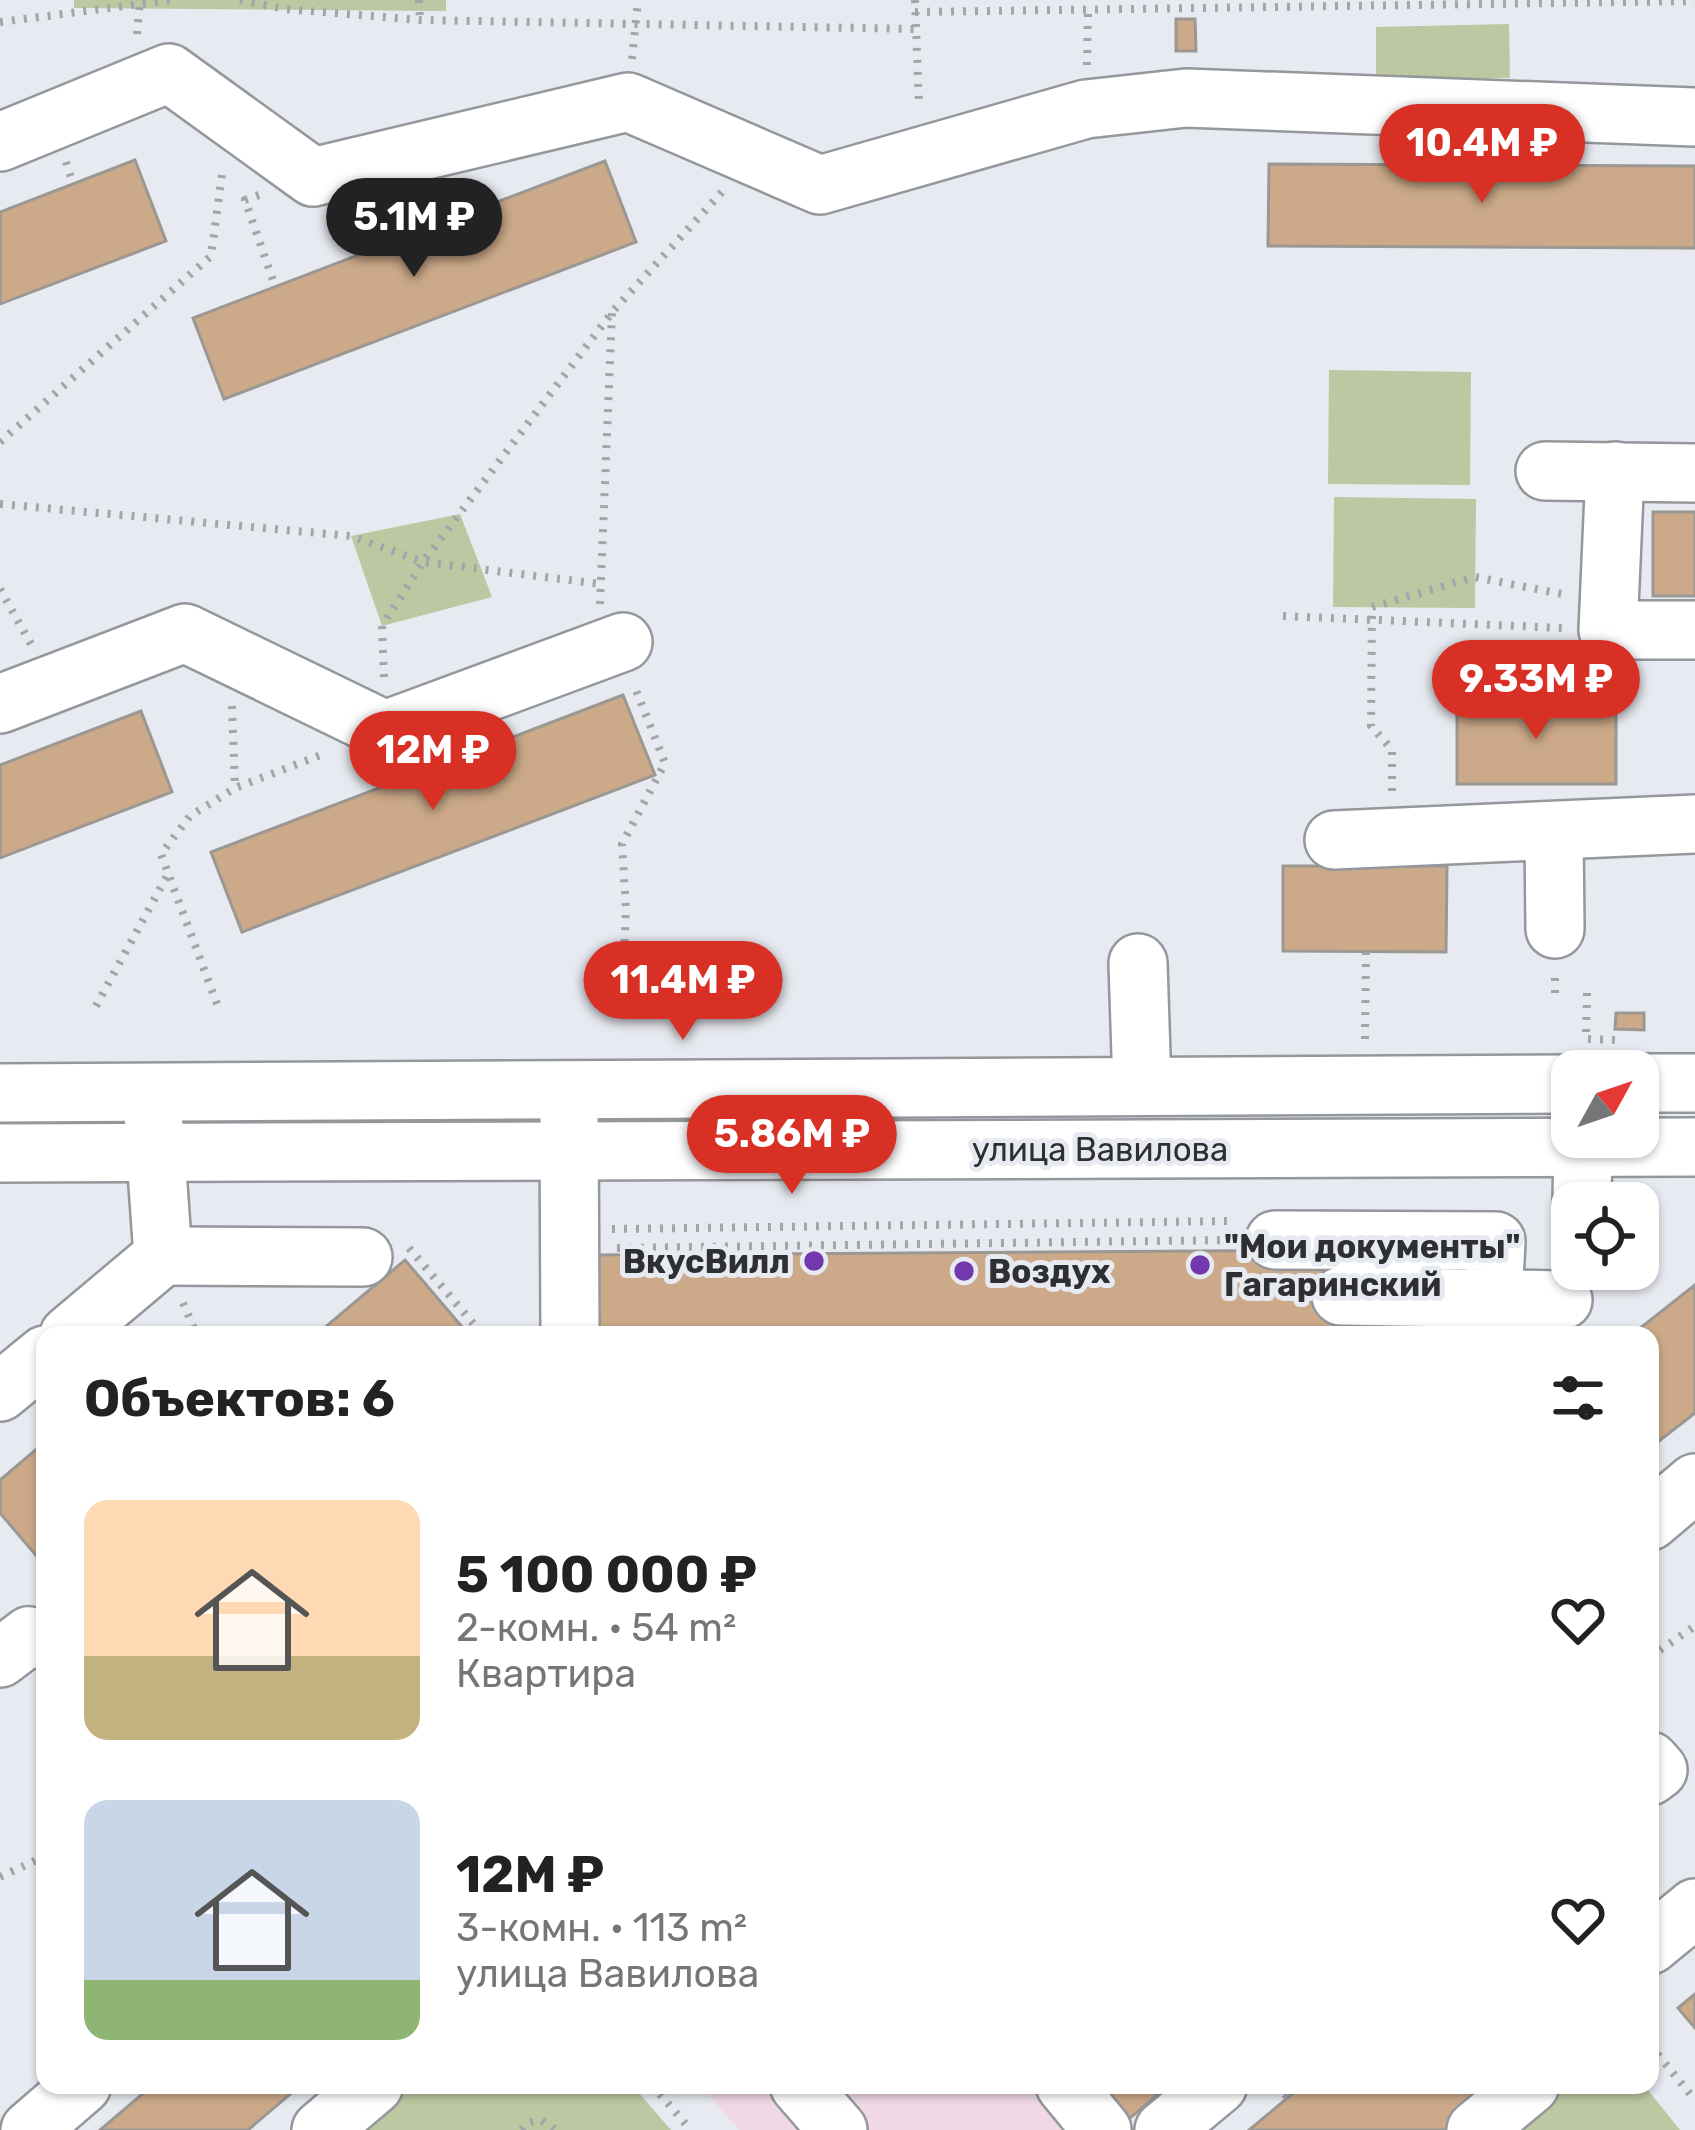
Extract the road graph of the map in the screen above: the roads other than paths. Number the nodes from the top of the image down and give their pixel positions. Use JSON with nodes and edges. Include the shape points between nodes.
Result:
{"nodes":[{"id":1,"x":1695,"y":118,"type":"edge"},
{"id":2,"x":0,"y":142,"type":"edge"},
{"id":3,"x":1544,"y":471,"type":"dead end"},
{"id":4,"x":1615,"y":471,"type":"junction"},
{"id":5,"x":1695,"y":473,"type":"edge"},
{"id":6,"x":1695,"y":630,"type":"edge"},
{"id":7,"x":619,"y":660,"type":"road end"},
{"id":8,"x":0,"y":704,"type":"edge"},
{"id":9,"x":1695,"y":824,"type":"edge"},
{"id":10,"x":1554,"y":831,"type":"junction"},
{"id":11,"x":1334,"y":840,"type":"dead end"},
{"id":12,"x":1555,"y":951,"type":"road end"},
{"id":13,"x":1138,"y":963,"type":"dead end"},
{"id":14,"x":1659,"y":1071,"type":"edge"},
{"id":15,"x":1695,"y":1083,"type":"edge"},
{"id":16,"x":1551,"y":1084,"type":"edge"},
{"id":17,"x":1142,"y":1086,"type":"junction"},
{"id":18,"x":569,"y":1090,"type":"junction"},
{"id":19,"x":152,"y":1092,"type":"junction"},
{"id":20,"x":0,"y":1093,"type":"edge"},
{"id":21,"x":1695,"y":1147,"type":"edge"},
{"id":22,"x":570,"y":1151,"type":"junction"},
{"id":23,"x":156,"y":1152,"type":"junction"},
{"id":24,"x":0,"y":1153,"type":"edge"},
{"id":25,"x":1583,"y":1162,"type":"edge"},
{"id":26,"x":1260,"y":1231,"type":"road end"},
{"id":27,"x":163,"y":1256,"type":"junction"},
{"id":28,"x":363,"y":1257,"type":"dead end"},
{"id":29,"x":1341,"y":1296,"type":"dead end"},
{"id":30,"x":1561,"y":1296,"type":"edge"},
{"id":31,"x":1493,"y":1299,"type":"junction"},
{"id":32,"x":79,"y":1326,"type":"edge"},
{"id":33,"x":570,"y":1326,"type":"edge"},
{"id":34,"x":36,"y":1362,"type":"edge"},
{"id":35,"x":0,"y":1392,"type":"edge"},
{"id":36,"x":1695,"y":1483,"type":"edge"},
{"id":37,"x":1659,"y":1513,"type":"edge"},
{"id":38,"x":36,"y":1638,"type":"edge"},
{"id":39,"x":0,"y":1658,"type":"edge"},
{"id":40,"x":1695,"y":1908,"type":"edge"},
{"id":41,"x":1659,"y":1938,"type":"edge"},
{"id":42,"x":72,"y":2094,"type":"edge"},
{"id":43,"x":363,"y":2094,"type":"edge"},
{"id":44,"x":807,"y":2094,"type":"edge"},
{"id":45,"x":1072,"y":2094,"type":"edge"},
{"id":46,"x":1207,"y":2094,"type":"edge"},
{"id":47,"x":1519,"y":2094,"type":"edge"},
{"id":48,"x":30,"y":2130,"type":"edge"},
{"id":49,"x":321,"y":2130,"type":"edge"},
{"id":50,"x":838,"y":2130,"type":"edge"},
{"id":51,"x":1102,"y":2130,"type":"edge"},
{"id":52,"x":1164,"y":2130,"type":"edge"},
{"id":53,"x":1475,"y":2130,"type":"edge"}],
"edges":[{"from":1,"to":2,"type":"street","via":[[1186,98],[1086,109],[820,185],[628,102],[314,177],[170,74]]},
{"from":3,"to":4,"type":"street"},
{"from":4,"to":5,"type":"street"},
{"from":4,"to":6,"type":"street","via":[[1609,617]]},
{"from":7,"to":8,"type":"street","via":[[385,730],[185,633]]},
{"from":9,"to":10,"type":"street"},
{"from":10,"to":11,"type":"street"},
{"from":10,"to":12,"type":"street"},
{"from":13,"to":17,"type":"street"},
{"from":14,"to":15,"type":"street"},
{"from":16,"to":17,"type":"street","name":"улица Вавилова"},
{"from":17,"to":18,"type":"street","name":"улица Вавилова"},
{"from":18,"to":19,"type":"street","name":"улица Вавилова"},
{"from":18,"to":22,"type":"street"},
{"from":19,"to":20,"type":"street","name":"улица Вавилова"},
{"from":19,"to":23,"type":"street"},
{"from":21,"to":25,"type":"street","name":"улица Вавилова"},
{"from":22,"to":23,"type":"street","name":"улица Вавилова"},
{"from":22,"to":25,"type":"street","name":"улица Вавилова"},
{"from":22,"to":33,"type":"street"},
{"from":23,"to":24,"type":"street","name":"улица Вавилова"},
{"from":23,"to":27,"type":"street"},
{"from":26,"to":31,"type":"street","via":[[1496,1241]]},
{"from":27,"to":28,"type":"street"},
{"from":27,"to":32,"type":"street"},
{"from":29,"to":31,"type":"street"},
{"from":30,"to":31,"type":"street"},
{"from":34,"to":35,"type":"street"},
{"from":36,"to":37,"type":"street"},
{"from":38,"to":39,"type":"street"},
{"from":40,"to":41,"type":"street"},
{"from":42,"to":48,"type":"street"},
{"from":43,"to":49,"type":"street"},
{"from":44,"to":50,"type":"street"},
{"from":45,"to":51,"type":"street"},
{"from":46,"to":52,"type":"street"},
{"from":47,"to":53,"type":"street"}]}
